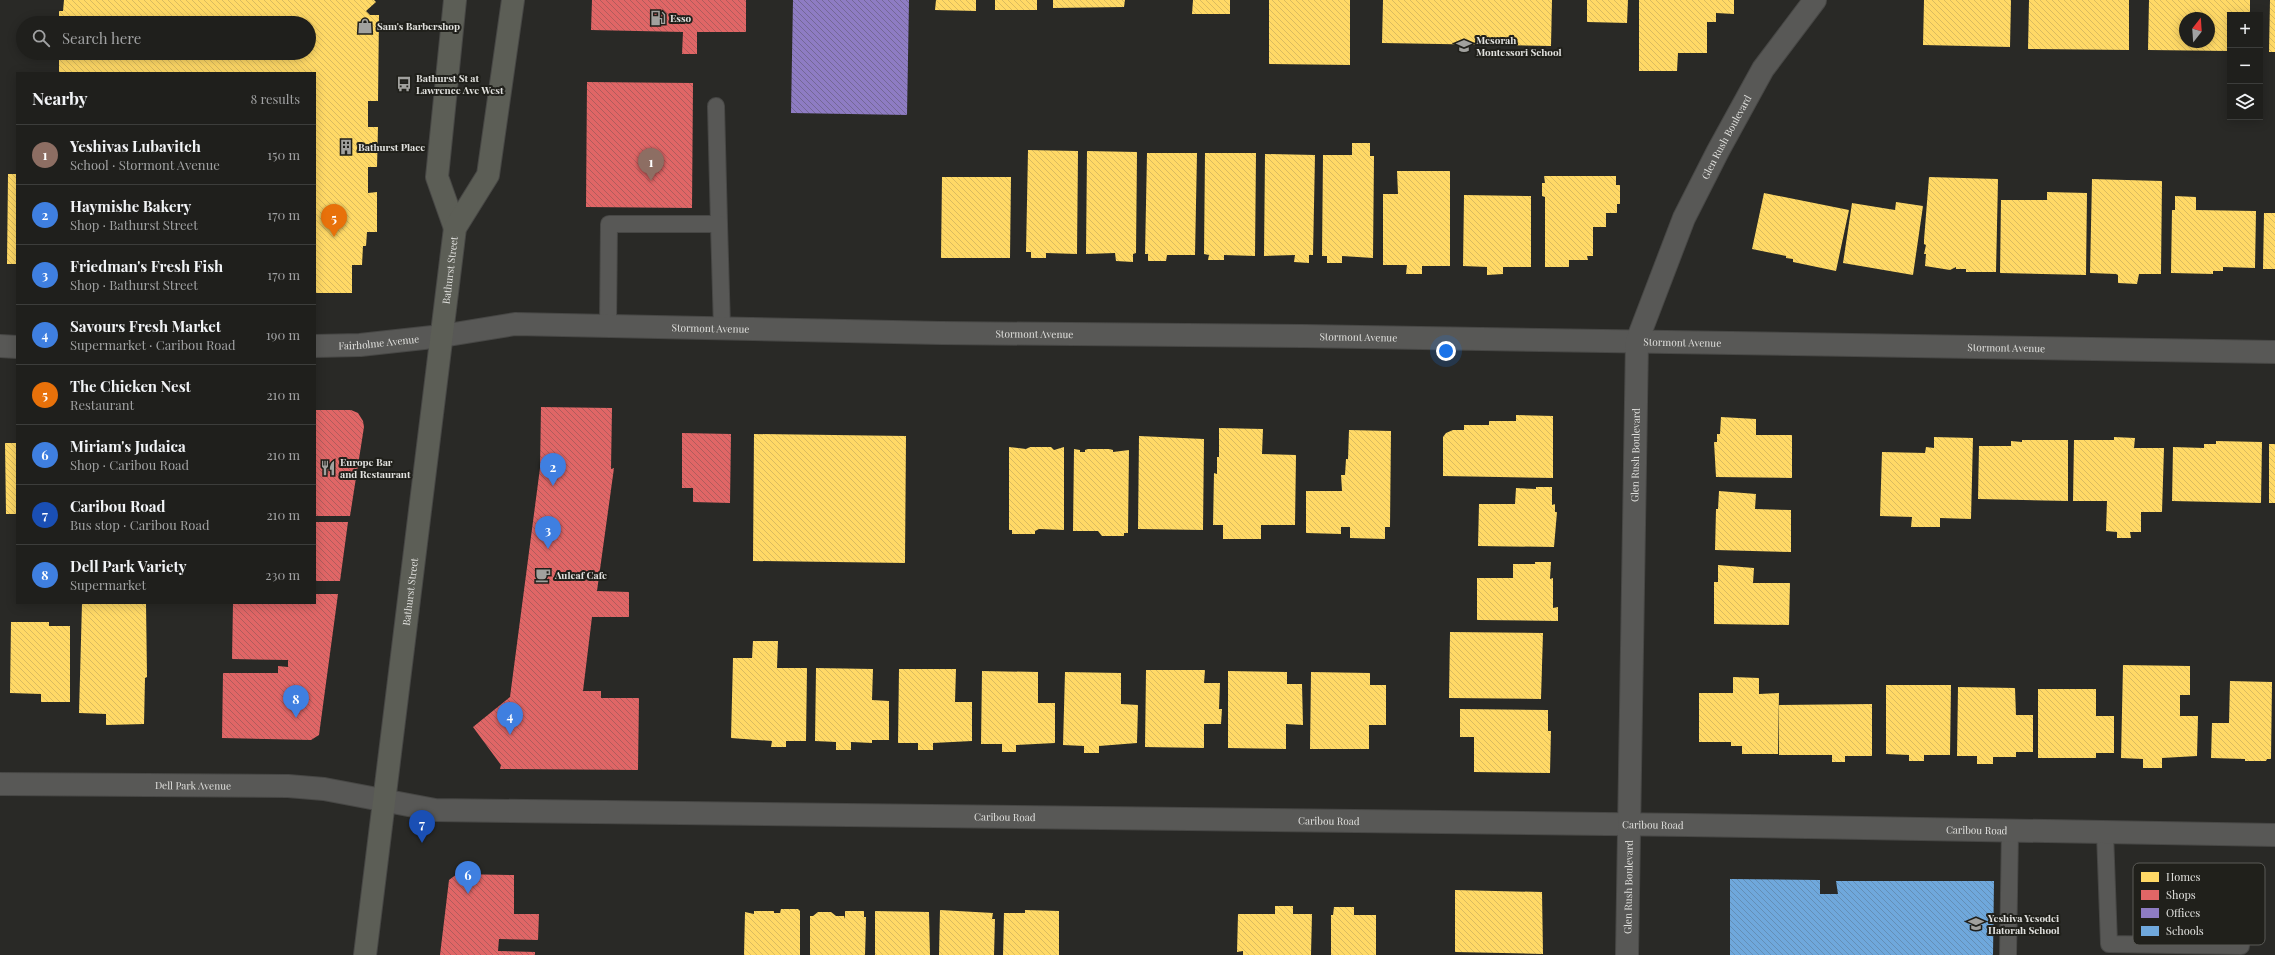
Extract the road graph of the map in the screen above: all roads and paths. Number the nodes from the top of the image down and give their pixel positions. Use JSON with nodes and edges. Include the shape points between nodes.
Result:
{"nodes":[{"id":1,"x":455,"y":0,"type":"edge"},
{"id":2,"x":513,"y":0,"type":"edge"},
{"id":3,"x":1815,"y":0,"type":"edge"},
{"id":4,"x":716,"y":106,"type":"dead end"},
{"id":5,"x":719,"y":224,"type":"junction"},
{"id":6,"x":455,"y":228,"type":"junction"},
{"id":7,"x":608,"y":326,"type":"junction"},
{"id":8,"x":722,"y":328,"type":"junction"},
{"id":9,"x":442,"y":336,"type":"junction"},
{"id":10,"x":1637,"y":341,"type":"junction"},
{"id":11,"x":0,"y":346,"type":"edge"},
{"id":12,"x":316,"y":346,"type":"edge"},
{"id":13,"x":16,"y":347,"type":"edge"},
{"id":14,"x":2275,"y":352,"type":"edge"},
{"id":15,"x":0,"y":784,"type":"edge"},
{"id":16,"x":384,"y":801,"type":"junction"},
{"id":17,"x":1629,"y":825,"type":"junction"},
{"id":18,"x":2010,"y":831,"type":"junction"},
{"id":19,"x":2105,"y":833,"type":"junction"},
{"id":20,"x":2275,"y":835,"type":"edge"},
{"id":21,"x":2133,"y":944,"type":"edge"},
{"id":22,"x":2175,"y":945,"type":"edge"},
{"id":23,"x":2241,"y":946,"type":"dead end"},
{"id":24,"x":365,"y":955,"type":"edge"},
{"id":25,"x":1627,"y":955,"type":"edge"},
{"id":26,"x":2008,"y":955,"type":"edge"}],
"edges":[{"from":1,"to":6,"type":"main road","name":"Bathurst Street","via":[[437,177]]},
{"from":2,"to":6,"type":"main road","name":"Bathurst Street","via":[[488,175]]},
{"from":3,"to":10,"type":"street","name":"Glen Rush Boulevard","via":[[1763,69],[1718,151],[1684,218]]},
{"from":4,"to":5,"type":"lane"},
{"from":5,"to":7,"type":"lane","via":[[609,224]]},
{"from":5,"to":8,"type":"lane"},
{"from":6,"to":9,"type":"main road","name":"Bathurst Street"},
{"from":7,"to":8,"type":"street","name":"Stormont Avenue"},
{"from":7,"to":9,"type":"street","name":"Stormont Avenue","via":[[515,324]]},
{"from":8,"to":10,"type":"street","name":"Stormont Avenue"},
{"from":9,"to":12,"type":"street","name":"Fairholme Avenue","via":[[360,345]]},
{"from":9,"to":16,"type":"main road","name":"Bathurst Street"},
{"from":10,"to":14,"type":"street","name":"Stormont Avenue"},
{"from":10,"to":17,"type":"street","name":"Glen Rush Boulevard"},
{"from":11,"to":13,"type":"street"},
{"from":15,"to":16,"type":"street","name":"Dell Park Avenue","via":[[288,786],[324,789]]},
{"from":16,"to":17,"type":"street","name":"Caribou Road","via":[[435,810]]},
{"from":16,"to":24,"type":"main road","name":"Bathurst Street"},
{"from":17,"to":18,"type":"street","name":"Caribou Road"},
{"from":17,"to":25,"type":"street","name":"Glen Rush Boulevard"},
{"from":18,"to":19,"type":"street","name":"Caribou Road"},
{"from":18,"to":26,"type":"lane"},
{"from":19,"to":20,"type":"street","name":"Caribou Road"},
{"from":19,"to":21,"type":"lane","via":[[2109,944]]},
{"from":22,"to":23,"type":"lane"}]}
